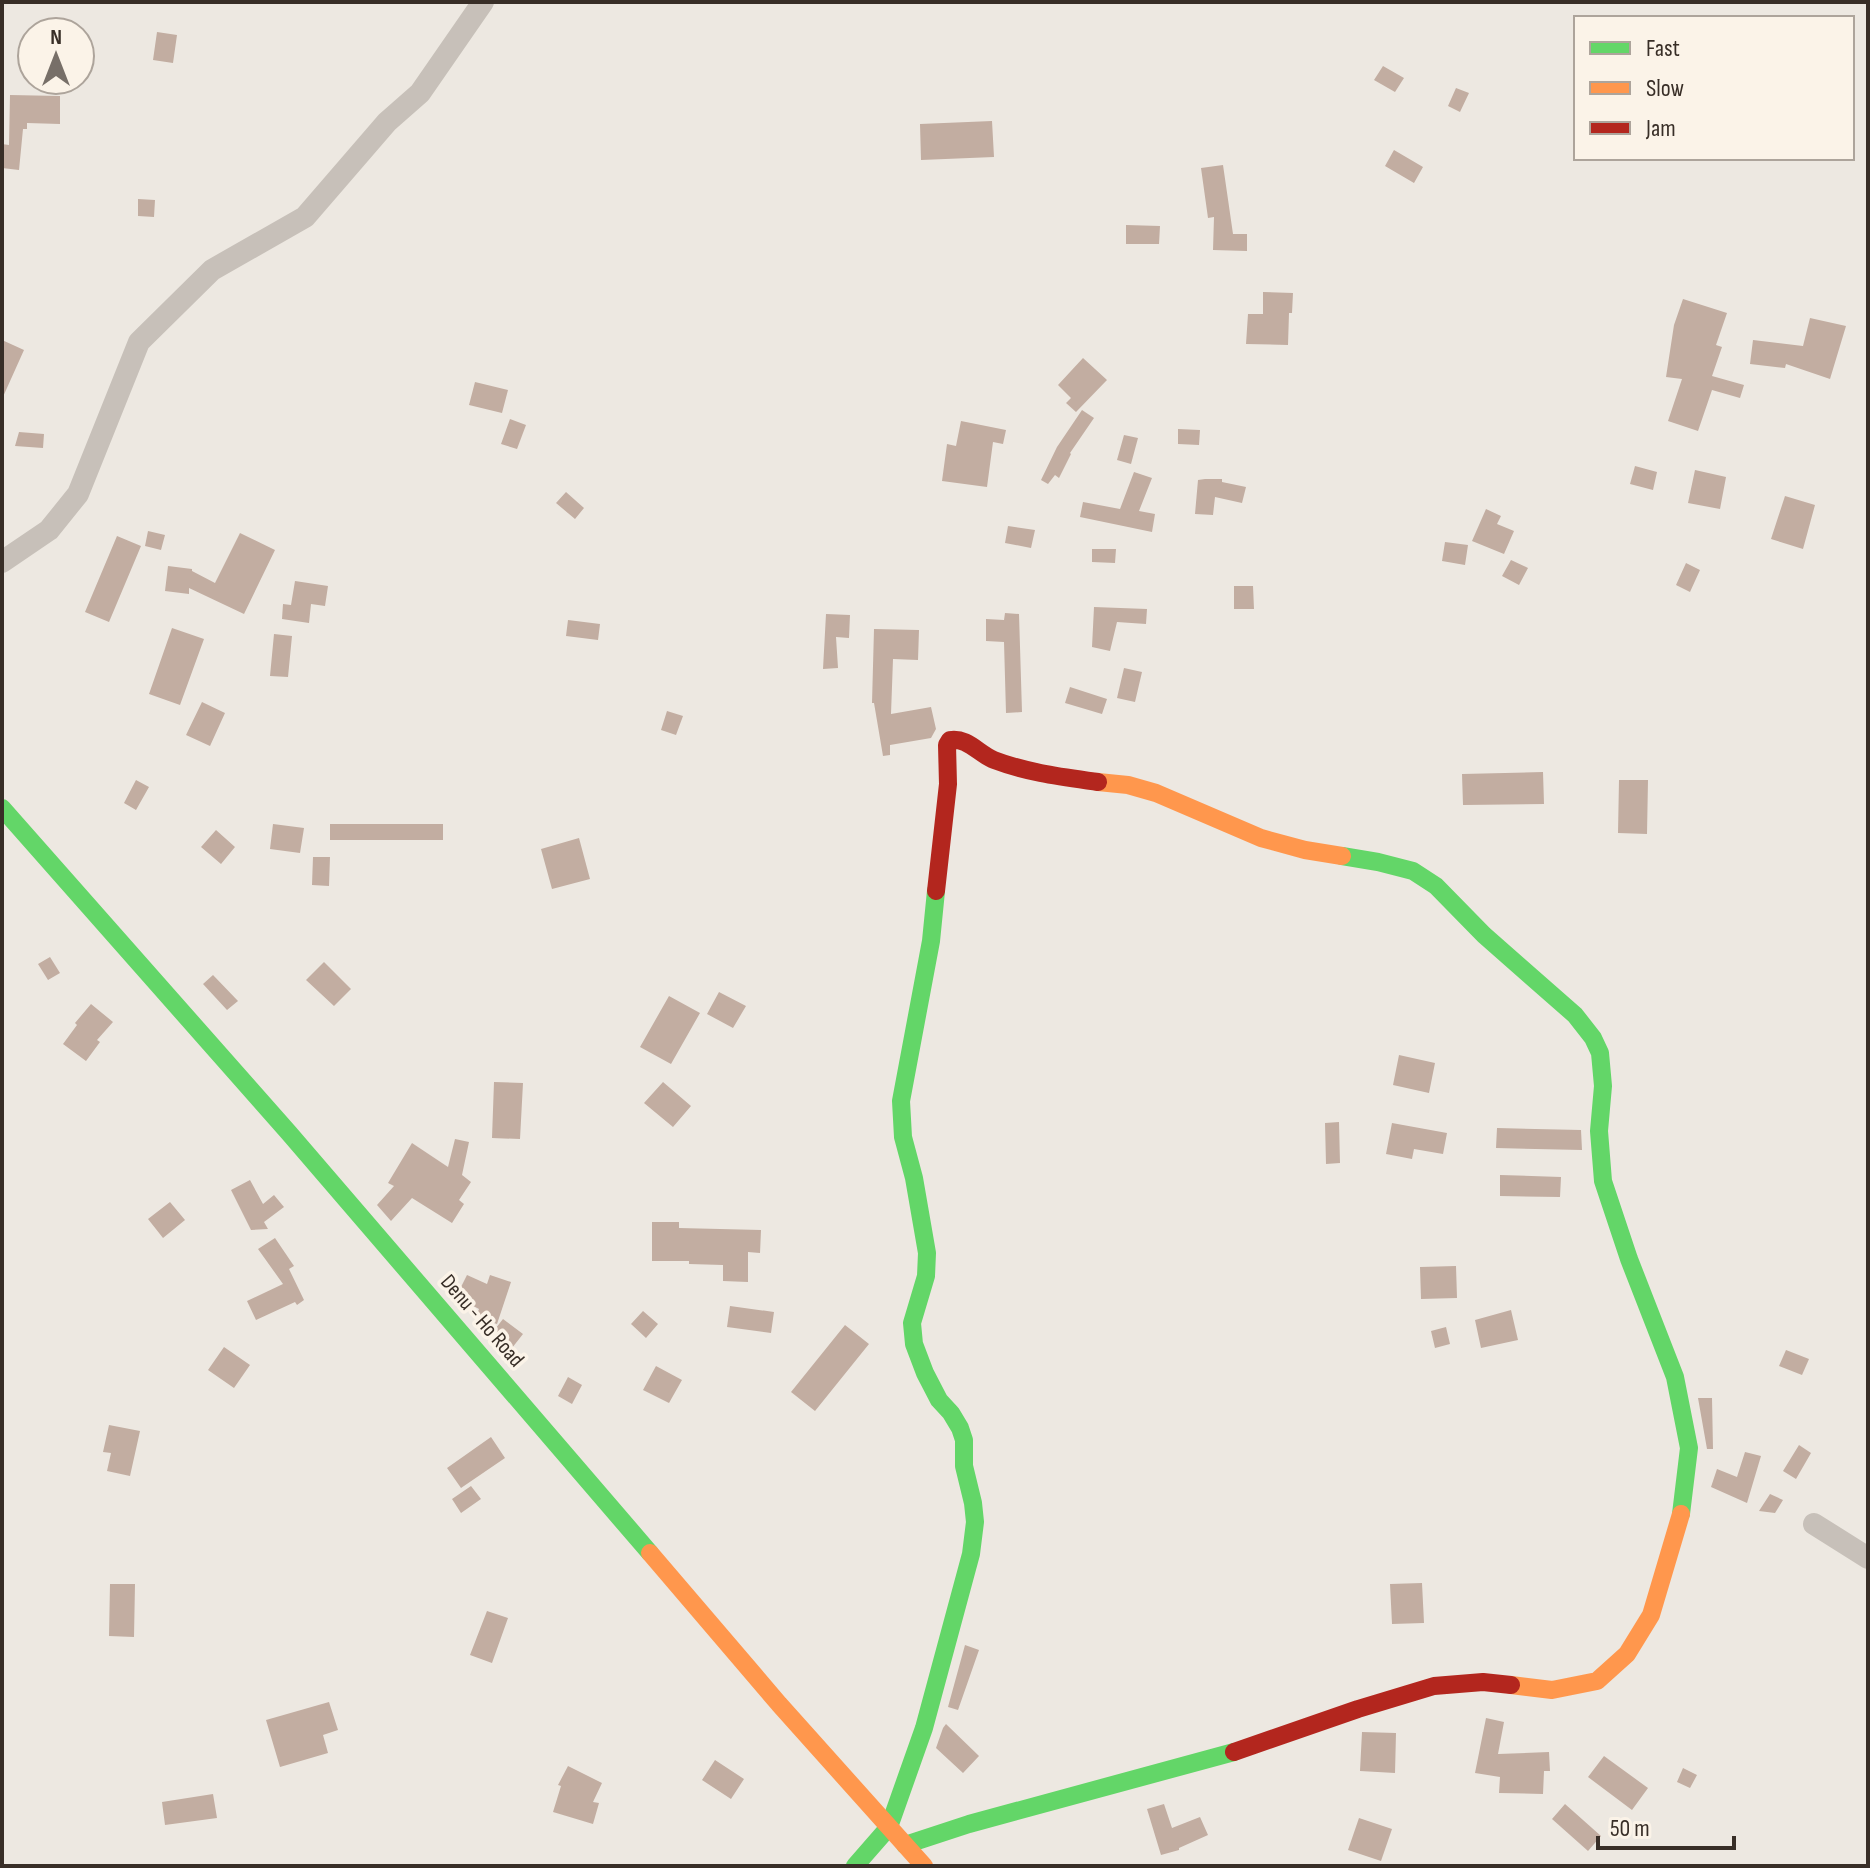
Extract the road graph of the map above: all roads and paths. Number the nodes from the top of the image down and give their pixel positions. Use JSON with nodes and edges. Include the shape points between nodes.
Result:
{"nodes":[{"id":1,"x":483,"y":2,"type":"edge"},
{"id":2,"x":2,"y":562,"type":"edge"},
{"id":3,"x":2,"y":808,"type":"edge"},
{"id":4,"x":1814,"y":1524,"type":"dead end"},
{"id":5,"x":1868,"y":1558,"type":"edge"},
{"id":6,"x":889,"y":1827,"type":"junction"},
{"id":7,"x":905,"y":1845,"type":"junction"},
{"id":8,"x":855,"y":1866,"type":"edge"},
{"id":9,"x":924,"y":1866,"type":"edge"}],
"edges":[{"from":1,"to":2,"type":"street","via":[[420,93],[387,122],[305,217],[212,270],[139,342],[78,494],[49,530]]},
{"from":3,"to":6,"type":"street","name":"Denu - Ho Road"},
{"from":4,"to":5,"type":"street"},
{"from":6,"to":7,"type":"street","name":"Denu - Ho Road"},
{"from":6,"to":7,"type":"street","via":[[924,1728],[975,1522],[960,1428],[939,1400],[914,1344],[912,1323],[927,1253],[903,1137],[901,1101],[931,941],[948,784],[947,745],[956,739],[986,757],[1050,776],[1128,785],[1261,838],[1413,871],[1436,886],[1575,1015],[1600,1053],[1603,1181],[1675,1377],[1689,1448],[1683,1507],[1651,1615],[1627,1654],[1597,1681],[1552,1690],[1483,1682],[1434,1686],[1229,1754]]},
{"from":6,"to":8,"type":"street"},
{"from":7,"to":9,"type":"street","name":"Denu - Ho Road"}]}
